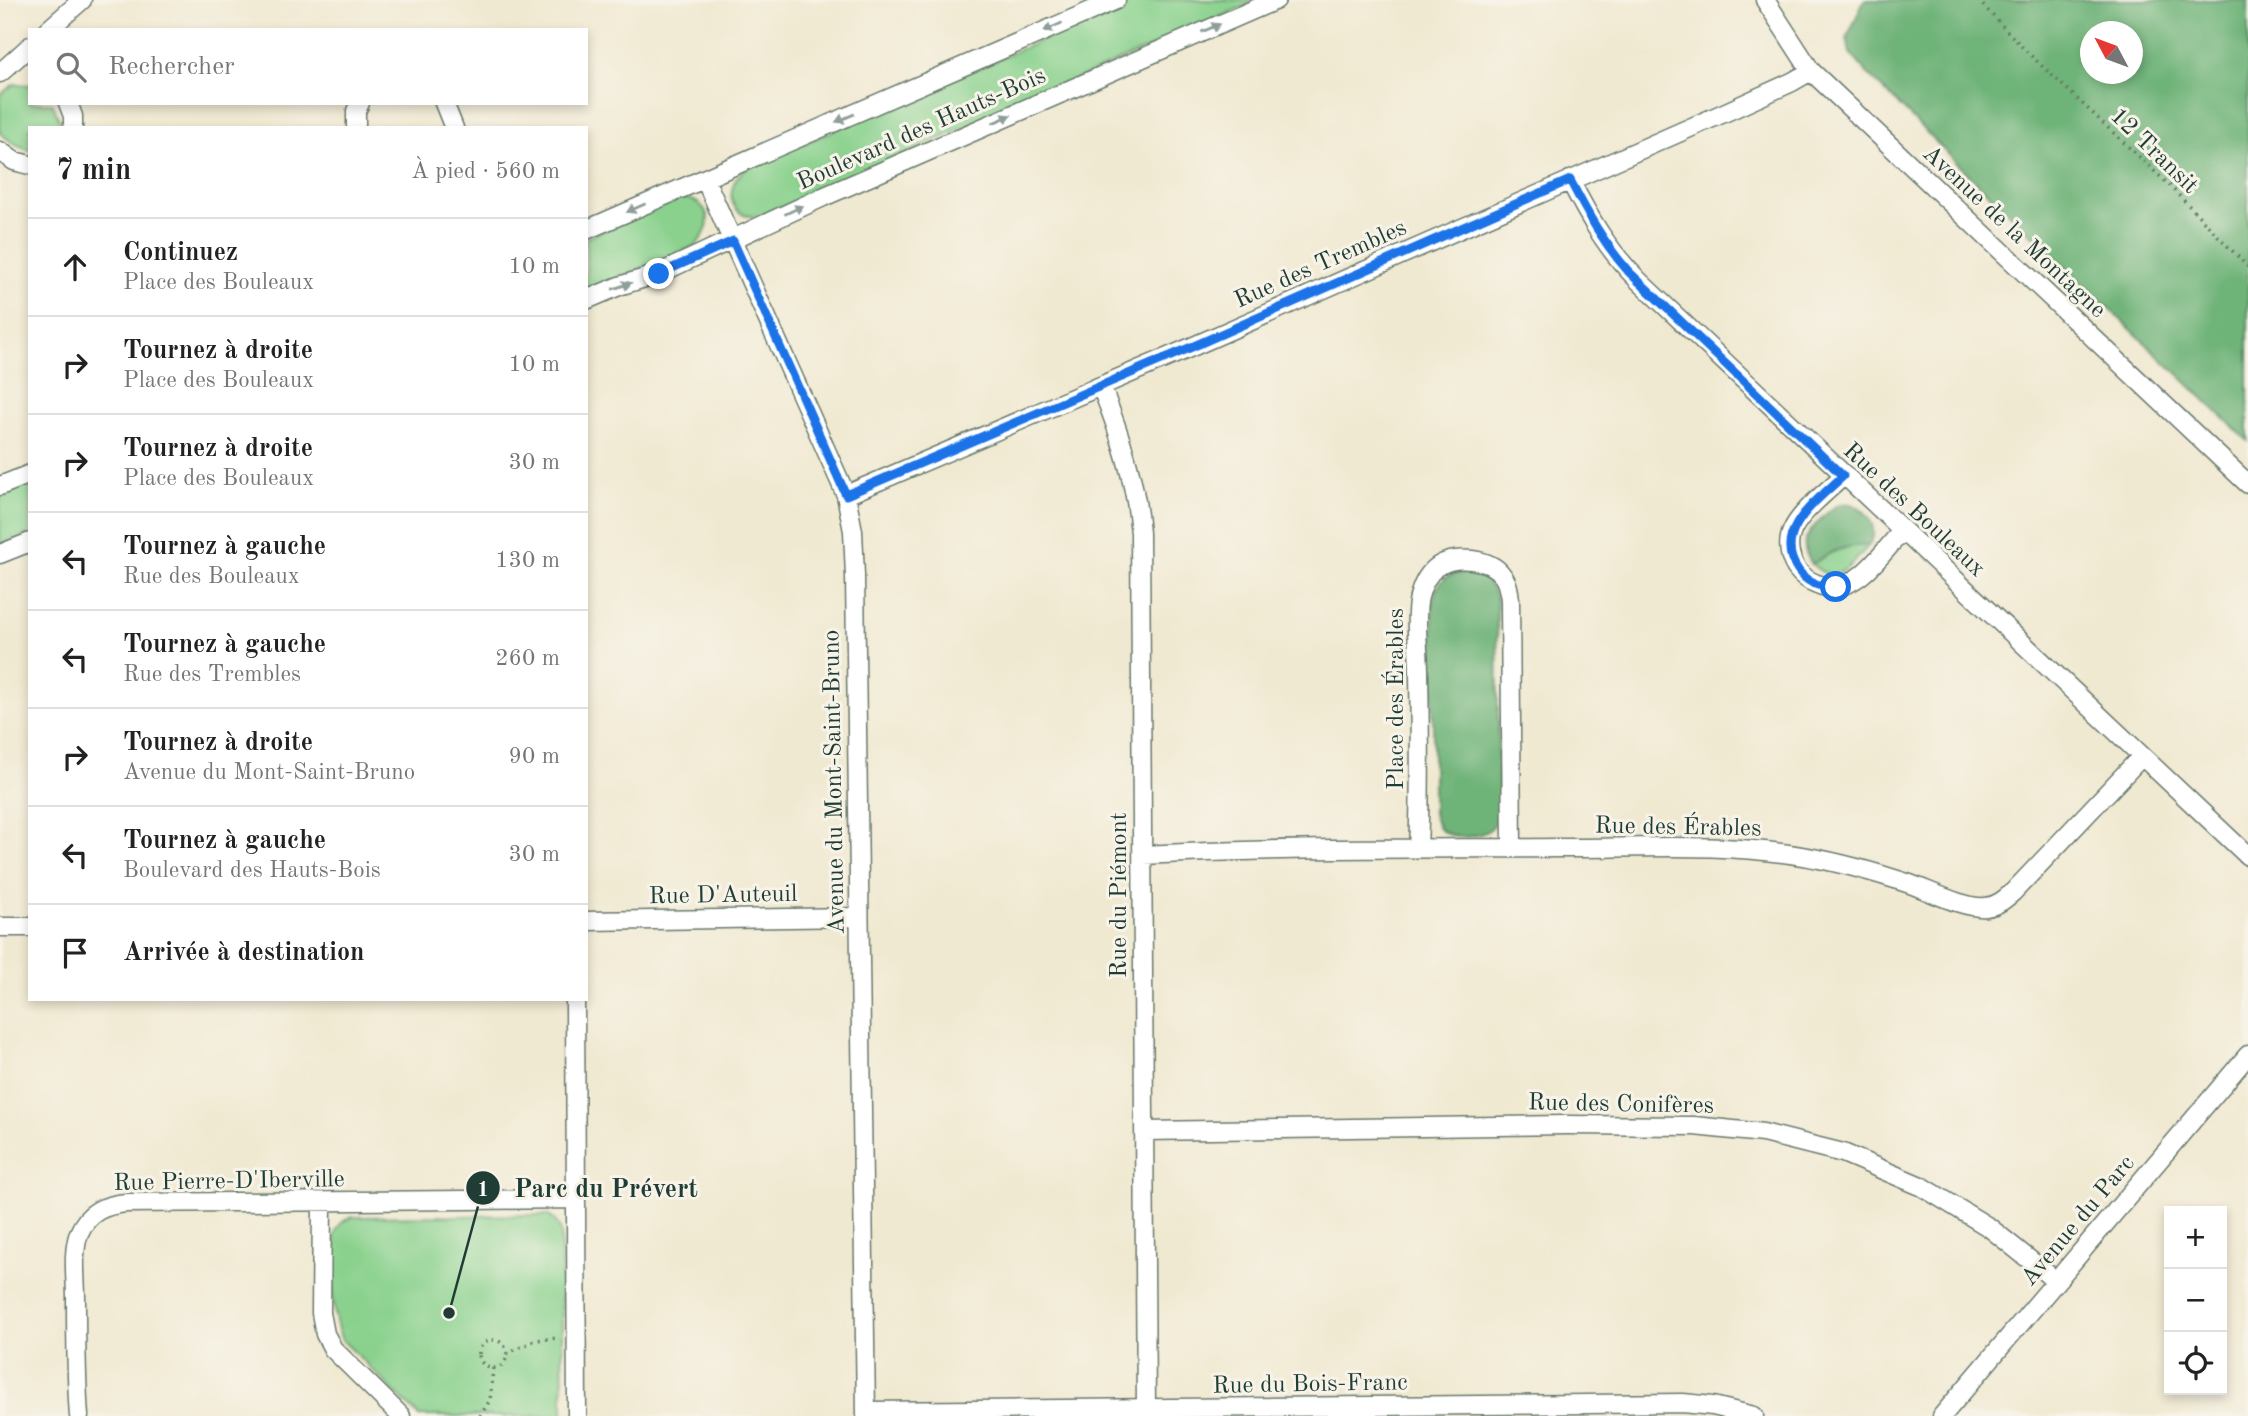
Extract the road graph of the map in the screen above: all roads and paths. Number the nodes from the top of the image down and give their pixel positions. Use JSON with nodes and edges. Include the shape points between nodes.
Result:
{"nodes":[{"id":1,"x":82,"y":0,"type":"edge"},
{"id":2,"x":1116,"y":0,"type":"edge"},
{"id":3,"x":1276,"y":0,"type":"edge"},
{"id":4,"x":1765,"y":0,"type":"edge"},
{"id":5,"x":1978,"y":0,"type":"edge"},
{"id":6,"x":50,"y":28,"type":"edge"},
{"id":7,"x":27,"y":52,"type":"edge"},
{"id":8,"x":1811,"y":71,"type":"junction"},
{"id":9,"x":0,"y":73,"type":"edge"},
{"id":10,"x":69,"y":105,"type":"edge"},
{"id":11,"x":359,"y":105,"type":"edge"},
{"id":12,"x":445,"y":105,"type":"edge"},
{"id":13,"x":73,"y":126,"type":"edge"},
{"id":14,"x":356,"y":126,"type":"edge"},
{"id":15,"x":453,"y":126,"type":"edge"},
{"id":16,"x":0,"y":151,"type":"edge"},
{"id":17,"x":28,"y":164,"type":"edge"},
{"id":18,"x":705,"y":179,"type":"junction"},
{"id":19,"x":1570,"y":180,"type":"junction"},
{"id":20,"x":588,"y":229,"type":"edge"},
{"id":21,"x":733,"y":241,"type":"junction"},
{"id":22,"x":2248,"y":267,"type":"edge"},
{"id":23,"x":588,"y":299,"type":"edge"},
{"id":24,"x":1101,"y":386,"type":"junction"},
{"id":25,"x":28,"y":475,"type":"edge"},
{"id":26,"x":1843,"y":476,"type":"junction"},
{"id":27,"x":2248,"y":484,"type":"edge"},
{"id":28,"x":0,"y":486,"type":"edge"},
{"id":29,"x":846,"y":495,"type":"junction"},
{"id":30,"x":1902,"y":531,"type":"junction"},
{"id":31,"x":28,"y":543,"type":"edge"},
{"id":32,"x":0,"y":554,"type":"edge"},
{"id":33,"x":2142,"y":756,"type":"junction"},
{"id":34,"x":1418,"y":848,"type":"junction"},
{"id":35,"x":1512,"y":848,"type":"junction"},
{"id":36,"x":1143,"y":855,"type":"junction"},
{"id":37,"x":2248,"y":856,"type":"edge"},
{"id":38,"x":859,"y":917,"type":"junction"},
{"id":39,"x":588,"y":920,"type":"edge"},
{"id":40,"x":28,"y":927,"type":"edge"},
{"id":41,"x":0,"y":928,"type":"edge"},
{"id":42,"x":575,"y":1001,"type":"edge"},
{"id":43,"x":2248,"y":1055,"type":"edge"},
{"id":44,"x":1145,"y":1131,"type":"junction"},
{"id":45,"x":575,"y":1199,"type":"junction"},
{"id":46,"x":322,"y":1203,"type":"junction"},
{"id":47,"x":2056,"y":1281,"type":"junction"},
{"id":48,"x":576,"y":1338,"type":"junction"},
{"id":49,"x":508,"y":1354,"type":"junction"},
{"id":50,"x":493,"y":1368,"type":"junction"},
{"id":51,"x":1146,"y":1409,"type":"junction"},
{"id":52,"x":1431,"y":1411,"type":"edge"},
{"id":53,"x":866,"y":1414,"type":"edge"},
{"id":54,"x":79,"y":1416,"type":"edge"},
{"id":55,"x":401,"y":1416,"type":"edge"},
{"id":56,"x":480,"y":1416,"type":"edge"},
{"id":57,"x":577,"y":1416,"type":"edge"},
{"id":58,"x":1754,"y":1416,"type":"edge"},
{"id":59,"x":1942,"y":1416,"type":"edge"}],
"edges":[{"from":1,"to":6,"type":"street"},
{"from":2,"to":18,"type":"street","name":"Boulevard des Hauts-Bois","one_way":true},
{"from":21,"to":3,"type":"street","name":"Boulevard des Hauts-Bois","one_way":true,"via":[[791,211]]},
{"from":4,"to":8,"type":"street","name":"Avenue de la Montagne"},
{"from":5,"to":22,"type":"path","name":"12 Transit"},
{"from":7,"to":9,"type":"street"},
{"from":8,"to":19,"type":"street","name":"Rue des Trembles"},
{"from":8,"to":27,"type":"street","name":"Avenue de la Montagne"},
{"from":10,"to":13,"type":"street"},
{"from":11,"to":14,"type":"street"},
{"from":12,"to":15,"type":"street"},
{"from":16,"to":17,"type":"street"},
{"from":18,"to":20,"type":"street","name":"Boulevard des Hauts-Bois","one_way":true},
{"from":18,"to":21,"type":"street","name":"Avenue du Mont-Saint-Bruno"},
{"from":19,"to":24,"type":"street","name":"Rue des Trembles"},
{"from":19,"to":26,"type":"street","name":"Rue des Bouleaux","via":[[1596,229],[1629,272]]},
{"from":23,"to":21,"type":"street","name":"Boulevard des Hauts-Bois","one_way":true},
{"from":21,"to":29,"type":"street","name":"Avenue du Mont-Saint-Bruno"},
{"from":24,"to":29,"type":"street","name":"Rue des Trembles"},
{"from":24,"to":36,"type":"street","name":"Rue du Piémont","via":[[1126,454],[1138,506]]},
{"from":25,"to":28,"type":"street"},
{"from":26,"to":30,"type":"street","name":"Rue des Bouleaux"},
{"from":26,"to":30,"type":"street","via":[[1791,534],[1792,561],[1804,578],[1826,587],[1847,584],[1867,570]]},
{"from":29,"to":38,"type":"street","name":"Avenue du Mont-Saint-Bruno","via":[[856,576]]},
{"from":30,"to":33,"type":"street","name":"Rue des Bouleaux"},
{"from":31,"to":32,"type":"street"},
{"from":33,"to":35,"type":"street","name":"Rue des Érables","via":[[2013,892],[1987,906],[1861,869],[1786,854],[1716,848]]},
{"from":33,"to":37,"type":"street","name":"Rue des Bouleaux"},
{"from":34,"to":35,"type":"street","name":"Rue des Érables"},
{"from":34,"to":35,"type":"street","name":"Place des Érables","via":[[1418,603],[1425,580],[1435,568],[1449,561],[1468,560],[1497,569],[1510,600]]},
{"from":34,"to":36,"type":"street","name":"Rue des Érables"},
{"from":36,"to":44,"type":"street","name":"Rue du Piémont"},
{"from":38,"to":39,"type":"street","name":"Rue D'Auteuil"},
{"from":38,"to":53,"type":"street","name":"Avenue du Mont-Saint-Bruno"},
{"from":40,"to":41,"type":"street"},
{"from":42,"to":45,"type":"street"},
{"from":43,"to":47,"type":"street","name":"Avenue du Parc"},
{"from":44,"to":47,"type":"street","name":"Rue des Conifères","via":[[1566,1125],[1694,1126],[1763,1133],[1843,1153],[1923,1187],[1975,1217]]},
{"from":44,"to":51,"type":"street","name":"Rue du Piémont"},
{"from":45,"to":46,"type":"street","name":"Rue Pierre-D'Iberville"},
{"from":45,"to":48,"type":"street"},
{"from":46,"to":54,"type":"street","name":"Rue Pierre-D'Iberville","via":[[116,1203],[92,1216],[79,1234],[76,1249]]},
{"from":46,"to":55,"type":"street","via":[[321,1313],[325,1334],[333,1349]]},
{"from":47,"to":59,"type":"street","name":"Avenue du Parc"},
{"from":48,"to":49,"type":"path","via":[[536,1340]]},
{"from":48,"to":57,"type":"street"},
{"from":49,"to":50,"type":"path","via":[[501,1366]]},
{"from":49,"to":50,"type":"path","via":[[496,1340],[486,1342],[480,1353],[482,1362]]},
{"from":50,"to":56,"type":"path","via":[[490,1400]]},
{"from":51,"to":52,"type":"street","name":"Rue du Bois-Franc"},
{"from":51,"to":53,"type":"street","name":"Rue du Bois-Franc"},
{"from":52,"to":58,"type":"street","name":"Rue du Bois-Franc","via":[[1691,1403]]}]}
